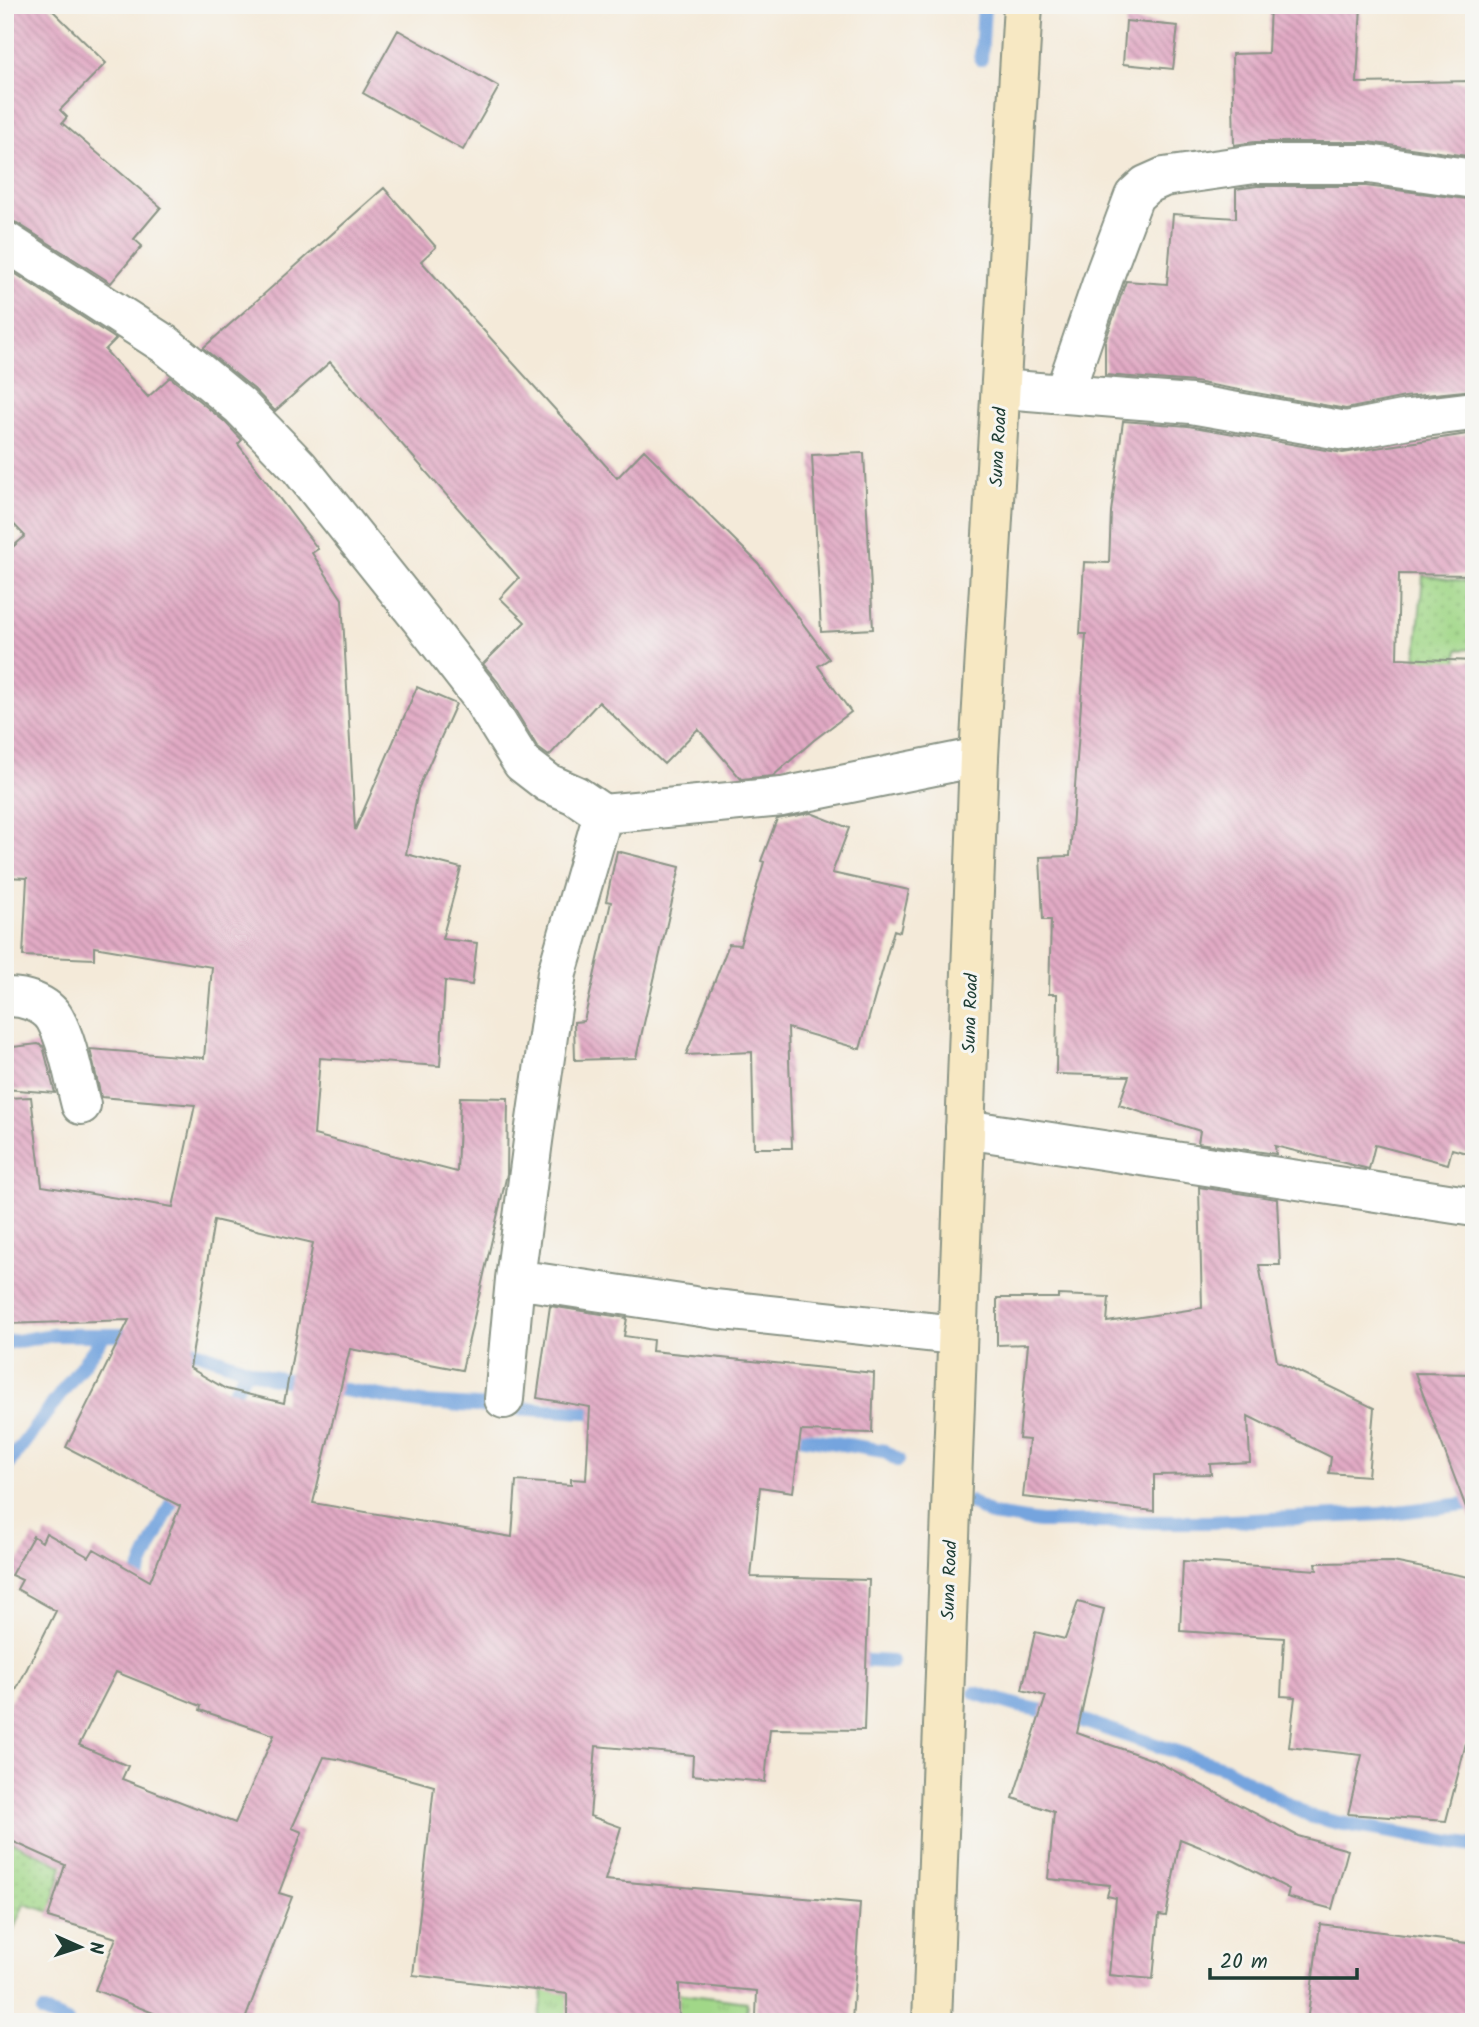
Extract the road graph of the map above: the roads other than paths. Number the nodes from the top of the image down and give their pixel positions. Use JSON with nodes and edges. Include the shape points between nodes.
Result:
{"nodes":[{"id":1,"x":1023,"y":5,"type":"edge"},
{"id":2,"x":1474,"y":179,"type":"edge"},
{"id":3,"x":5,"y":241,"type":"edge"},
{"id":4,"x":1002,"y":389,"type":"junction"},
{"id":5,"x":1064,"y":394,"type":"junction"},
{"id":6,"x":1474,"y":411,"type":"edge"},
{"id":7,"x":979,"y":757,"type":"junction"},
{"id":8,"x":603,"y":814,"type":"junction"},
{"id":9,"x":5,"y":997,"type":"edge"},
{"id":10,"x":81,"y":1105,"type":"dead end"},
{"id":11,"x":965,"y":1129,"type":"junction"},
{"id":12,"x":1474,"y":1207,"type":"edge"},
{"id":13,"x":516,"y":1279,"type":"junction"},
{"id":14,"x":956,"y":1335,"type":"junction"},
{"id":15,"x":504,"y":1399,"type":"dead end"},
{"id":16,"x":932,"y":2022,"type":"edge"}],
"edges":[{"from":1,"to":4,"type":"street","name":"Suna Road"},
{"from":2,"to":5,"type":"street","via":[[1368,164],[1255,164],[1164,177],[1146,185],[1134,196]]},
{"from":3,"to":8,"type":"street","via":[[166,345],[240,406],[299,467],[415,612],[479,694],[522,763]]},
{"from":4,"to":5,"type":"street"},
{"from":4,"to":7,"type":"street","name":"Suna Road"},
{"from":5,"to":6,"type":"street","via":[[1191,404],[1346,431]]},
{"from":7,"to":8,"type":"street","via":[[782,797]]},
{"from":7,"to":11,"type":"street","name":"Suna Road"},
{"from":8,"to":13,"type":"street","via":[[557,973]]},
{"from":9,"to":10,"type":"street","via":[[33,1002],[54,1017]]},
{"from":11,"to":12,"type":"street"},
{"from":11,"to":14,"type":"street","name":"Suna Road"},
{"from":13,"to":14,"type":"street","via":[[714,1309]]},
{"from":13,"to":15,"type":"street"},
{"from":14,"to":16,"type":"street","name":"Suna Road"}]}
